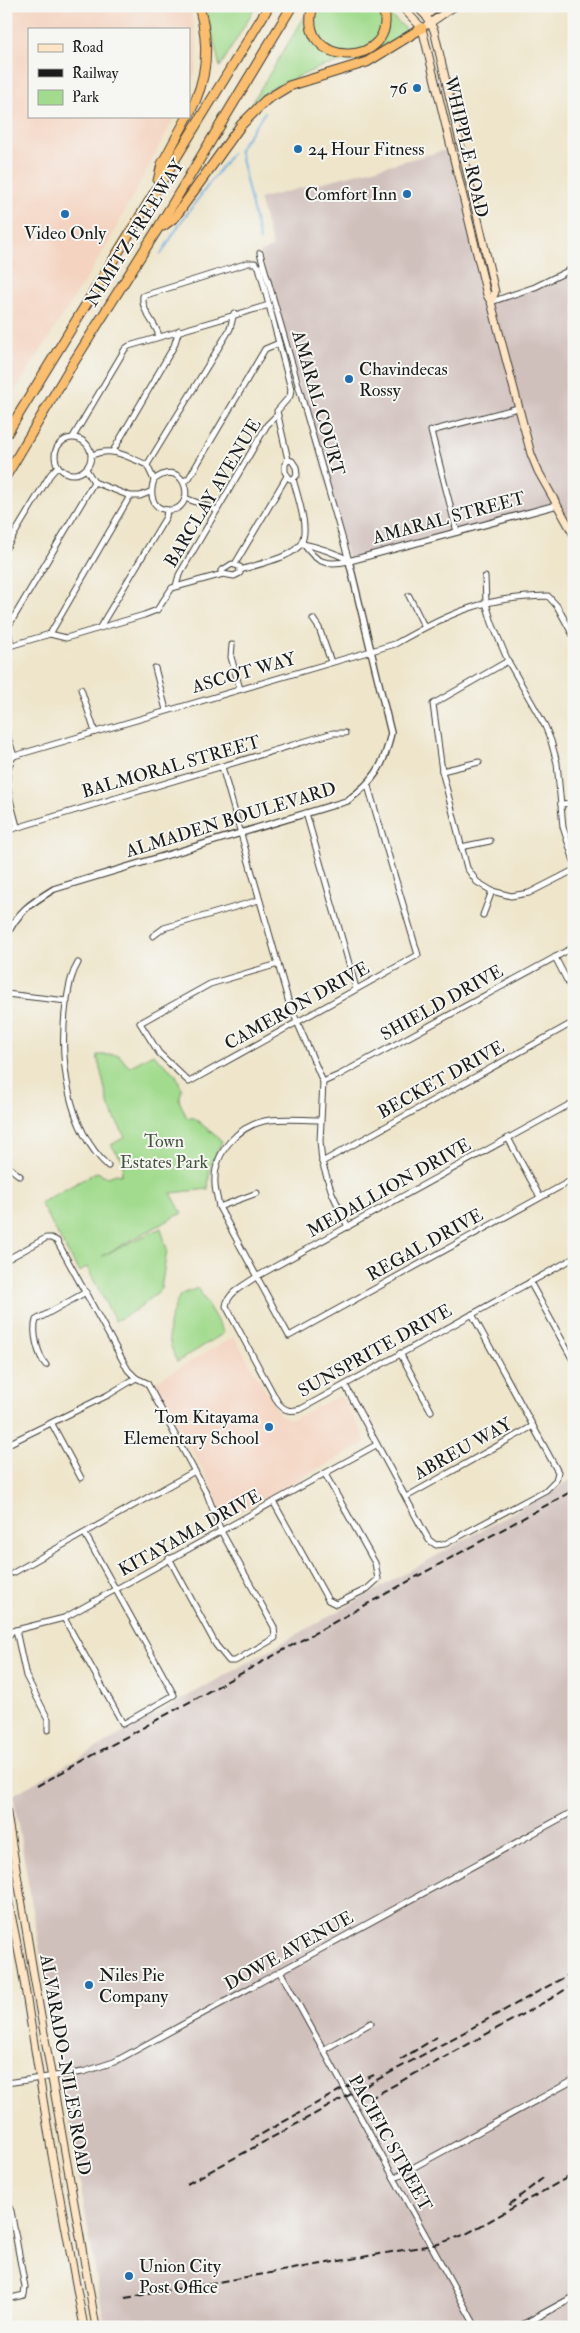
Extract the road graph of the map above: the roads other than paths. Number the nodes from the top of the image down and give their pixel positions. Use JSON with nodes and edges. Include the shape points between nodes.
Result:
{"nodes":[{"id":1,"x":200,"y":6,"type":"edge"},
{"id":2,"x":269,"y":6,"type":"edge"},
{"id":3,"x":292,"y":6,"type":"edge"},
{"id":4,"x":313,"y":6,"type":"edge"},
{"id":5,"x":383,"y":6,"type":"edge"},
{"id":6,"x":401,"y":6,"type":"edge"},
{"id":7,"x":416,"y":6,"type":"edge"},
{"id":8,"x":438,"y":6,"type":"edge"},
{"id":9,"x":455,"y":6,"type":"edge"},
{"id":10,"x":426,"y":16,"type":"junction"},
{"id":11,"x":426,"y":26,"type":"junction"},
{"id":12,"x":190,"y":111,"type":"edge"},
{"id":13,"x":186,"y":118,"type":"edge"},
{"id":14,"x":155,"y":191,"type":"junction"},
{"id":15,"x":157,"y":230,"type":"junction"},
{"id":16,"x":260,"y":253,"type":"dead end"},
{"id":17,"x":574,"y":268,"type":"edge"},
{"id":18,"x":491,"y":302,"type":"junction"},
{"id":19,"x":269,"y":305,"type":"junction"},
{"id":20,"x":234,"y":313,"type":"junction"},
{"id":21,"x":179,"y":330,"type":"junction"},
{"id":22,"x":159,"y":336,"type":"junction"},
{"id":23,"x":279,"y":343,"type":"junction"},
{"id":24,"x":518,"y":408,"type":"junction"},
{"id":25,"x":20,"y":413,"type":"junction"},
{"id":26,"x":277,"y":415,"type":"junction"},
{"id":27,"x":6,"y":423,"type":"edge"},
{"id":28,"x":6,"y":435,"type":"edge"},
{"id":29,"x":73,"y":437,"type":"junction"},
{"id":30,"x":113,"y":451,"type":"junction"},
{"id":31,"x":92,"y":455,"type":"junction"},
{"id":32,"x":288,"y":460,"type":"junction"},
{"id":33,"x":147,"y":465,"type":"junction"},
{"id":34,"x":58,"y":466,"type":"junction"},
{"id":35,"x":86,"y":469,"type":"junction"},
{"id":36,"x":6,"y":476,"type":"edge"},
{"id":37,"x":287,"y":476,"type":"junction"},
{"id":38,"x":293,"y":479,"type":"junction"},
{"id":39,"x":154,"y":480,"type":"junction"},
{"id":40,"x":184,"y":481,"type":"junction"},
{"id":41,"x":94,"y":482,"type":"junction"},
{"id":42,"x":150,"y":492,"type":"junction"},
{"id":43,"x":130,"y":496,"type":"junction"},
{"id":44,"x":185,"y":498,"type":"junction"},
{"id":45,"x":557,"y":505,"type":"junction"},
{"id":46,"x":167,"y":510,"type":"junction"},
{"id":47,"x":217,"y":510,"type":"junction"},
{"id":48,"x":457,"y":532,"type":"junction"},
{"id":49,"x":574,"y":535,"type":"edge"},
{"id":50,"x":303,"y":544,"type":"junction"},
{"id":51,"x":6,"y":548,"type":"edge"},
{"id":52,"x":349,"y":561,"type":"junction"},
{"id":53,"x":235,"y":564,"type":"junction"},
{"id":54,"x":240,"y":570,"type":"junction"},
{"id":55,"x":223,"y":574,"type":"junction"},
{"id":56,"x":485,"y":577,"type":"dead end"},
{"id":57,"x":176,"y":586,"type":"junction"},
{"id":58,"x":409,"y":596,"type":"dead end"},
{"id":59,"x":486,"y":603,"type":"junction"},
{"id":60,"x":313,"y":619,"type":"dead end"},
{"id":61,"x":424,"y":626,"type":"junction"},
{"id":62,"x":100,"y":627,"type":"junction"},
{"id":63,"x":50,"y":634,"type":"junction"},
{"id":64,"x":574,"y":637,"type":"edge"},
{"id":65,"x":232,"y":645,"type":"dead end"},
{"id":66,"x":8,"y":647,"type":"edge"},
{"id":67,"x":372,"y":651,"type":"junction"},
{"id":68,"x":331,"y":662,"type":"junction"},
{"id":69,"x":508,"y":662,"type":"junction"},
{"id":70,"x":155,"y":668,"type":"dead end"},
{"id":71,"x":81,"y":689,"type":"dead end"},
{"id":72,"x":240,"y":689,"type":"junction"},
{"id":73,"x":166,"y":710,"type":"junction"},
{"id":74,"x":6,"y":731,"type":"edge"},
{"id":75,"x":95,"y":732,"type":"junction"},
{"id":76,"x":345,"y":733,"type":"dead end"},
{"id":77,"x":14,"y":756,"type":"junction"},
{"id":78,"x":479,"y":762,"type":"dead end"},
{"id":79,"x":222,"y":767,"type":"junction"},
{"id":80,"x":442,"y":771,"type":"junction"},
{"id":81,"x":368,"y":786,"type":"junction"},
{"id":82,"x":574,"y":803,"type":"edge"},
{"id":83,"x":561,"y":804,"type":"junction"},
{"id":84,"x":306,"y":814,"type":"junction"},
{"id":85,"x":17,"y":826,"type":"junction"},
{"id":86,"x":6,"y":831,"type":"edge"},
{"id":87,"x":240,"y":833,"type":"junction"},
{"id":88,"x":490,"y":841,"type":"dead end"},
{"id":89,"x":461,"y":847,"type":"junction"},
{"id":90,"x":574,"y":861,"type":"edge"},
{"id":91,"x":574,"y":870,"type":"edge"},
{"id":92,"x":492,"y":891,"type":"junction"},
{"id":93,"x":259,"y":900,"type":"junction"},
{"id":94,"x":483,"y":915,"type":"dead end"},
{"id":95,"x":152,"y":936,"type":"dead end"},
{"id":96,"x":6,"y":937,"type":"edge"},
{"id":97,"x":574,"y":947,"type":"edge"},
{"id":98,"x":555,"y":957,"type":"junction"},
{"id":99,"x":78,"y":964,"type":"dead end"},
{"id":100,"x":278,"y":964,"type":"junction"},
{"id":101,"x":356,"y":988,"type":"junction"},
{"id":102,"x":6,"y":994,"type":"edge"},
{"id":103,"x":574,"y":994,"type":"edge"},
{"id":104,"x":67,"y":1001,"type":"junction"},
{"id":105,"x":574,"y":1022,"type":"edge"},
{"id":106,"x":298,"y":1024,"type":"junction"},
{"id":107,"x":323,"y":1082,"type":"junction"},
{"id":108,"x":574,"y":1102,"type":"edge"},
{"id":109,"x":320,"y":1120,"type":"junction"},
{"id":110,"x":508,"y":1138,"type":"junction"},
{"id":111,"x":322,"y":1162,"type":"junction"},
{"id":112,"x":6,"y":1165,"type":"edge"},
{"id":113,"x":108,"y":1166,"type":"dead end"},
{"id":114,"x":20,"y":1176,"type":"dead end"},
{"id":115,"x":574,"y":1179,"type":"edge"},
{"id":116,"x":257,"y":1192,"type":"dead end"},
{"id":117,"x":540,"y":1197,"type":"junction"},
{"id":118,"x":219,"y":1207,"type":"junction"},
{"id":119,"x":348,"y":1226,"type":"junction"},
{"id":120,"x":574,"y":1258,"type":"edge"},
{"id":121,"x":6,"y":1260,"type":"edge"},
{"id":122,"x":256,"y":1277,"type":"junction"},
{"id":123,"x":530,"y":1282,"type":"junction"},
{"id":124,"x":86,"y":1292,"type":"junction"},
{"id":125,"x":226,"y":1306,"type":"joint"},
{"id":126,"x":472,"y":1314,"type":"junction"},
{"id":127,"x":400,"y":1354,"type":"junction"},
{"id":128,"x":574,"y":1362,"type":"edge"},
{"id":129,"x":46,"y":1365,"type":"dead end"},
{"id":130,"x":136,"y":1378,"type":"junction"},
{"id":131,"x":344,"y":1385,"type":"junction"},
{"id":132,"x":431,"y":1411,"type":"dead end"},
{"id":133,"x":52,"y":1424,"type":"junction"},
{"id":134,"x":533,"y":1426,"type":"junction"},
{"id":135,"x":6,"y":1445,"type":"edge"},
{"id":136,"x":376,"y":1445,"type":"junction"},
{"id":137,"x":195,"y":1471,"type":"junction"},
{"id":138,"x":325,"y":1474,"type":"junction"},
{"id":139,"x":80,"y":1478,"type":"dead end"},
{"id":140,"x":406,"y":1496,"type":"junction"},
{"id":141,"x":274,"y":1503,"type":"junction"},
{"id":142,"x":221,"y":1531,"type":"junction"},
{"id":143,"x":85,"y":1534,"type":"junction"},
{"id":144,"x":168,"y":1558,"type":"junction"},
{"id":145,"x":13,"y":1573,"type":"dead end"},
{"id":146,"x":116,"y":1589,"type":"junction"},
{"id":147,"x":64,"y":1618,"type":"junction"},
{"id":148,"x":11,"y":1630,"type":"edge"},
{"id":149,"x":6,"y":1635,"type":"edge"},
{"id":150,"x":48,"y":1730,"type":"dead end"},
{"id":151,"x":6,"y":1808,"type":"edge"},
{"id":152,"x":574,"y":1811,"type":"edge"},
{"id":153,"x":7,"y":1893,"type":"edge"},
{"id":154,"x":280,"y":1971,"type":"junction"},
{"id":155,"x":371,"y":2023,"type":"dead end"},
{"id":156,"x":323,"y":2050,"type":"junction"},
{"id":157,"x":52,"y":2076,"type":"junction"},
{"id":158,"x":40,"y":2078,"type":"junction"},
{"id":159,"x":574,"y":2080,"type":"edge"},
{"id":160,"x":6,"y":2083,"type":"edge"},
{"id":161,"x":394,"y":2178,"type":"junction"},
{"id":162,"x":6,"y":2201,"type":"edge"},
{"id":163,"x":574,"y":2297,"type":"edge"},
{"id":164,"x":6,"y":2299,"type":"edge"},
{"id":165,"x":84,"y":2327,"type":"edge"},
{"id":166,"x":96,"y":2327,"type":"edge"},
{"id":167,"x":476,"y":2327,"type":"edge"},
{"id":168,"x":519,"y":2327,"type":"edge"}],
"edges":[{"from":1,"to":12,"type":"highway","via":[[206,64],[202,85]]},
{"from":2,"to":14,"type":"highway","name":"NIMITZ FREEWAY"},
{"from":3,"to":15,"type":"highway","name":"NIMITZ FREEWAY"},
{"from":4,"to":5,"type":"highway","via":[[311,22],[318,40],[327,49],[346,55],[365,51],[375,44],[384,27]]},
{"from":6,"to":11,"type":"main road"},
{"from":7,"to":10,"type":"main road"},
{"from":8,"to":10,"type":"main road"},
{"from":9,"to":11,"type":"main road"},
{"from":10,"to":11,"type":"main road"},
{"from":11,"to":15,"type":"highway","via":[[366,62],[289,86],[266,100],[246,118],[174,217]]},
{"from":11,"to":18,"type":"main road","name":"WHIPPLE ROAD","via":[[484,286]]},
{"from":11,"to":18,"type":"main road","name":"WHIPPLE ROAD","via":[[495,292]]},
{"from":13,"to":14,"type":"highway","via":[[162,164]]},
{"from":14,"to":25,"type":"highway","name":"NIMITZ FREEWAY"},
{"from":15,"to":36,"type":"highway","name":"NIMITZ FREEWAY"},
{"from":16,"to":52,"type":"street","name":"AMARAL COURT"},
{"from":17,"to":18,"type":"street","via":[[535,288]]},
{"from":18,"to":24,"type":"main road","name":"WHIPPLE ROAD"},
{"from":19,"to":20,"type":"street"},
{"from":19,"to":22,"type":"street","via":[[259,268],[255,263],[248,263],[143,296],[147,316]]},
{"from":19,"to":23,"type":"street"},
{"from":20,"to":21,"type":"street"},
{"from":20,"to":33,"type":"street","via":[[230,329]]},
{"from":21,"to":22,"type":"street"},
{"from":21,"to":30,"type":"street","via":[[174,346]]},
{"from":22,"to":29,"type":"street","via":[[125,349]]},
{"from":23,"to":26,"type":"street","name":"BARCLAY AVENUE","via":[[292,392],[278,406]]},
{"from":23,"to":40,"type":"street","via":[[265,350],[189,478]]},
{"from":24,"to":45,"type":"main road","name":"WHIPPLE ROAD","via":[[531,454]]},
{"from":24,"to":48,"type":"street","via":[[431,431]]},
{"from":25,"to":27,"type":"highway"},
{"from":25,"to":28,"type":"highway","name":"NIMITZ FREEWAY"},
{"from":26,"to":32,"type":"street"},
{"from":26,"to":47,"type":"street","name":"BARCLAY AVENUE"},
{"from":29,"to":31,"type":"street","via":[[86,442]]},
{"from":29,"to":34,"type":"street","via":[[65,439],[55,451]]},
{"from":30,"to":31,"type":"street"},
{"from":30,"to":33,"type":"street"},
{"from":31,"to":35,"type":"street"},
{"from":32,"to":37,"type":"street","via":[[285,464]]},
{"from":32,"to":38,"type":"street","via":[[296,467],[297,475]]},
{"from":33,"to":39,"type":"street"},
{"from":34,"to":35,"type":"street","via":[[71,474]]},
{"from":34,"to":51,"type":"street"},
{"from":35,"to":41,"type":"street"},
{"from":37,"to":38,"type":"street"},
{"from":37,"to":53,"type":"street"},
{"from":38,"to":50,"type":"street","via":[[304,521]]},
{"from":39,"to":40,"type":"street","via":[[169,473]]},
{"from":39,"to":42,"type":"street"},
{"from":40,"to":44,"type":"street"},
{"from":41,"to":43,"type":"street"},
{"from":41,"to":66,"type":"street","via":[[8,627]]},
{"from":42,"to":43,"type":"street"},
{"from":42,"to":46,"type":"street","via":[[158,507]]},
{"from":43,"to":63,"type":"street"},
{"from":44,"to":46,"type":"street","via":[[181,504]]},
{"from":44,"to":47,"type":"street"},
{"from":45,"to":48,"type":"street","name":"AMARAL STREET"},
{"from":45,"to":49,"type":"main road","name":"WHIPPLE ROAD"},
{"from":46,"to":62,"type":"street","via":[[166,517]]},
{"from":47,"to":57,"type":"street","name":"BARCLAY AVENUE","via":[[179,575]]},
{"from":48,"to":52,"type":"street","name":"AMARAL STREET"},
{"from":50,"to":52,"type":"street","via":[[335,553]]},
{"from":50,"to":52,"type":"street","name":"AMARAL STREET","via":[[311,556],[321,562],[336,564]]},
{"from":50,"to":54,"type":"street","via":[[286,557]]},
{"from":52,"to":67,"type":"street","name":"ALMADEN BOULEVARD"},
{"from":53,"to":54,"type":"street"},
{"from":53,"to":55,"type":"street","via":[[223,569]]},
{"from":54,"to":55,"type":"street","via":[[234,576]]},
{"from":55,"to":57,"type":"street"},
{"from":56,"to":59,"type":"street"},
{"from":57,"to":62,"type":"street","name":"BARCLAY AVENUE","via":[[168,592],[157,610]]},
{"from":58,"to":61,"type":"street"},
{"from":59,"to":61,"type":"street","name":"ASCOT WAY"},
{"from":59,"to":64,"type":"street","name":"ASCOT WAY","via":[[548,596]]},
{"from":59,"to":69,"type":"street"},
{"from":60,"to":68,"type":"street"},
{"from":61,"to":67,"type":"street","name":"ASCOT WAY","via":[[395,644]]},
{"from":62,"to":63,"type":"street","name":"BARCLAY AVENUE","via":[[66,638]]},
{"from":63,"to":66,"type":"street"},
{"from":65,"to":72,"type":"street","via":[[231,657]]},
{"from":67,"to":68,"type":"street","name":"ASCOT WAY"},
{"from":67,"to":81,"type":"street","name":"ALMADEN BOULEVARD","via":[[391,733],[380,770]]},
{"from":68,"to":72,"type":"street","name":"ASCOT WAY"},
{"from":69,"to":80,"type":"street","via":[[433,704]]},
{"from":69,"to":83,"type":"street","via":[[551,741]]},
{"from":70,"to":73,"type":"street"},
{"from":71,"to":75,"type":"street"},
{"from":72,"to":73,"type":"street","name":"ASCOT WAY"},
{"from":73,"to":75,"type":"street","name":"ASCOT WAY"},
{"from":74,"to":77,"type":"street"},
{"from":75,"to":77,"type":"street","name":"ASCOT WAY"},
{"from":76,"to":79,"type":"street","name":"BALMORAL STREET","via":[[333,733]]},
{"from":77,"to":85,"type":"street","via":[[10,761],[7,781]]},
{"from":78,"to":80,"type":"street"},
{"from":79,"to":85,"type":"street","name":"BALMORAL STREET"},
{"from":79,"to":87,"type":"street"},
{"from":80,"to":89,"type":"street"},
{"from":81,"to":84,"type":"street","name":"ALMADEN BOULEVARD","via":[[347,801]]},
{"from":81,"to":101,"type":"street","name":"CAMERON DRIVE","via":[[418,956]]},
{"from":82,"to":83,"type":"street"},
{"from":83,"to":90,"type":"street","via":[[563,827]]},
{"from":84,"to":87,"type":"street","name":"ALMADEN BOULEVARD"},
{"from":84,"to":101,"type":"street"},
{"from":85,"to":86,"type":"street","name":"BALMORAL STREET"},
{"from":87,"to":93,"type":"street"},
{"from":87,"to":96,"type":"street","name":"ALMADEN BOULEVARD","via":[[54,889],[27,905]]},
{"from":88,"to":89,"type":"street"},
{"from":89,"to":92,"type":"street","via":[[467,868],[477,882]]},
{"from":91,"to":92,"type":"street","via":[[529,893],[512,896]]},
{"from":92,"to":94,"type":"street"},
{"from":93,"to":95,"type":"street","via":[[164,928]]},
{"from":93,"to":100,"type":"street"},
{"from":97,"to":98,"type":"street","name":"SHIELD DRIVE"},
{"from":98,"to":103,"type":"street"},
{"from":98,"to":107,"type":"street","name":"SHIELD DRIVE"},
{"from":99,"to":104,"type":"street","via":[[71,974]]},
{"from":100,"to":106,"type":"street"},
{"from":100,"to":106,"type":"street","name":"CAMERON DRIVE","via":[[210,984],[140,1023],[159,1053],[189,1082]]},
{"from":101,"to":106,"type":"street","name":"CAMERON DRIVE"},
{"from":102,"to":104,"type":"street"},
{"from":104,"to":113,"type":"street","via":[[63,1047],[72,1106],[95,1154]]},
{"from":105,"to":111,"type":"street","name":"BECKET DRIVE"},
{"from":106,"to":107,"type":"street"},
{"from":107,"to":109,"type":"street"},
{"from":108,"to":110,"type":"street","name":"MEDALLION DRIVE"},
{"from":109,"to":111,"type":"street"},
{"from":109,"to":118,"type":"street","via":[[269,1120],[242,1130],[229,1141],[217,1161],[214,1183]]},
{"from":110,"to":117,"type":"street"},
{"from":110,"to":119,"type":"street","name":"MEDALLION DRIVE"},
{"from":111,"to":119,"type":"street"},
{"from":112,"to":114,"type":"street"},
{"from":115,"to":117,"type":"street","name":"REGAL DRIVE"},
{"from":116,"to":118,"type":"street"},
{"from":117,"to":122,"type":"street","name":"REGAL DRIVE","via":[[289,1336]]},
{"from":118,"to":122,"type":"street"},
{"from":119,"to":122,"type":"street","name":"MEDALLION DRIVE"},
{"from":120,"to":123,"type":"street","name":"SUNSPRITE DRIVE"},
{"from":121,"to":124,"type":"street","via":[[51,1238],[58,1241]]},
{"from":122,"to":125,"type":"street","name":"MEDALLION DRIVE","via":[[233,1293]]},
{"from":123,"to":126,"type":"street","name":"SUNSPRITE DRIVE"},
{"from":123,"to":128,"type":"street"},
{"from":124,"to":129,"type":"street","via":[[36,1320],[34,1326],[41,1359]]},
{"from":124,"to":130,"type":"street","via":[[128,1370]]},
{"from":125,"to":131,"type":"street","name":"SUNSPRITE DRIVE","via":[[282,1408],[292,1412],[301,1409]]},
{"from":126,"to":127,"type":"street","name":"SUNSPRITE DRIVE"},
{"from":126,"to":134,"type":"street"},
{"from":127,"to":131,"type":"street","name":"SUNSPRITE DRIVE"},
{"from":127,"to":132,"type":"street"},
{"from":130,"to":133,"type":"street"},
{"from":130,"to":137,"type":"street","via":[[147,1383]]},
{"from":131,"to":136,"type":"street"},
{"from":133,"to":135,"type":"street"},
{"from":133,"to":139,"type":"street"},
{"from":134,"to":140,"type":"street","name":"ABREU WAY"},
{"from":134,"to":140,"type":"street","via":[[558,1472],[556,1480],[546,1490],[440,1545],[429,1540]]},
{"from":136,"to":138,"type":"street","name":"KITAYAMA DRIVE"},
{"from":136,"to":140,"type":"street"},
{"from":137,"to":142,"type":"street"},
{"from":137,"to":143,"type":"street"},
{"from":138,"to":141,"type":"street","name":"KITAYAMA DRIVE"},
{"from":138,"to":141,"type":"street","via":[[375,1563],[379,1574],[374,1584],[336,1604],[328,1600]]},
{"from":141,"to":142,"type":"street","name":"KITAYAMA DRIVE"},
{"from":142,"to":144,"type":"street","name":"KITAYAMA DRIVE"},
{"from":142,"to":144,"type":"street","via":[[271,1621],[275,1638],[235,1661],[229,1661],[216,1645]]},
{"from":143,"to":145,"type":"street"},
{"from":143,"to":146,"type":"street"},
{"from":144,"to":146,"type":"street","name":"KITAYAMA DRIVE"},
{"from":146,"to":147,"type":"street","name":"KITAYAMA DRIVE"},
{"from":146,"to":147,"type":"street","via":[[174,1695],[150,1710],[123,1724]]},
{"from":147,"to":148,"type":"street","name":"KITAYAMA DRIVE"},
{"from":148,"to":149,"type":"street","name":"KITAYAMA DRIVE"},
{"from":148,"to":150,"type":"street","via":[[26,1676],[48,1719]]},
{"from":151,"to":157,"type":"main road","name":"ALVARADO-NILES ROAD"},
{"from":152,"to":154,"type":"street","name":"DOWE AVENUE"},
{"from":153,"to":158,"type":"main road","name":"ALVARADO-NILES ROAD"},
{"from":154,"to":156,"type":"street","name":"PACIFIC STREET"},
{"from":154,"to":157,"type":"street","name":"DOWE AVENUE","via":[[114,2062],[94,2070]]},
{"from":155,"to":156,"type":"street"},
{"from":156,"to":161,"type":"street","name":"PACIFIC STREET"},
{"from":157,"to":158,"type":"street","name":"DOWE AVENUE"},
{"from":157,"to":166,"type":"main road","name":"ALVARADO-NILES ROAD"},
{"from":158,"to":160,"type":"street","name":"DOWE AVENUE"},
{"from":158,"to":165,"type":"main road","name":"ALVARADO-NILES ROAD"},
{"from":159,"to":161,"type":"street"},
{"from":161,"to":167,"type":"street","name":"PACIFIC STREET"},
{"from":162,"to":164,"type":"street","via":[[11,2211],[24,2287],[24,2295]]},
{"from":163,"to":168,"type":"street"}]}
